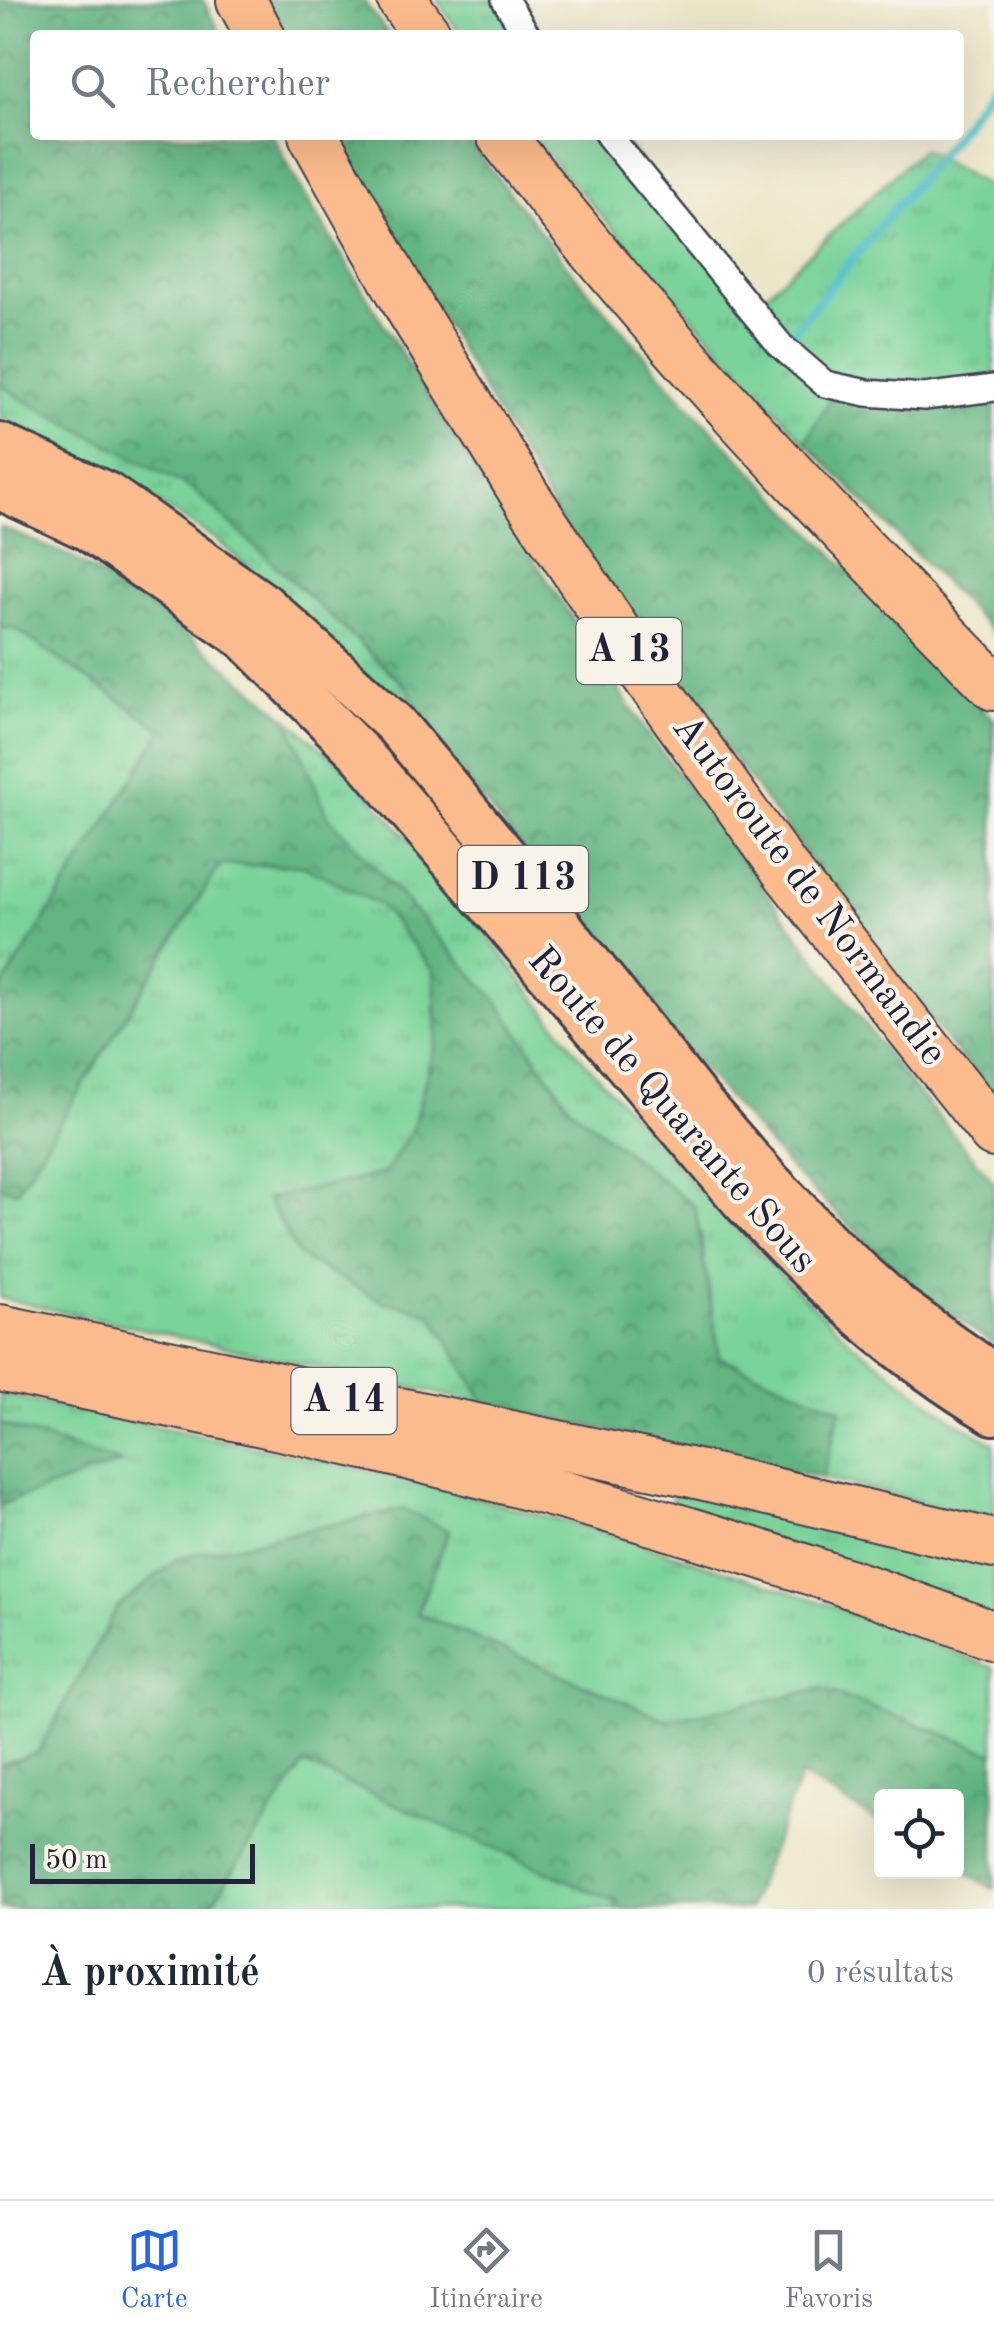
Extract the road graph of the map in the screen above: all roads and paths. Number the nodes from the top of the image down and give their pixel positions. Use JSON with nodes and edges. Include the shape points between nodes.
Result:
{"nodes":[{"id":1,"x":241,"y":0,"type":"edge"},
{"id":2,"x":402,"y":0,"type":"edge"},
{"id":3,"x":505,"y":0,"type":"edge"},
{"id":4,"x":257,"y":30,"type":"edge"},
{"id":5,"x":424,"y":30,"type":"edge"},
{"id":6,"x":524,"y":30,"type":"edge"},
{"id":7,"x":316,"y":140,"type":"edge"},
{"id":8,"x":504,"y":140,"type":"edge"},
{"id":9,"x":612,"y":140,"type":"edge"},
{"id":10,"x":994,"y":388,"type":"edge"},
{"id":11,"x":0,"y":446,"type":"edge"},
{"id":12,"x":0,"y":488,"type":"edge"},
{"id":13,"x":994,"y":686,"type":"edge"},
{"id":14,"x":994,"y":1133,"type":"edge"},
{"id":15,"x":0,"y":1328,"type":"edge"},
{"id":16,"x":0,"y":1368,"type":"edge"},
{"id":17,"x":994,"y":1376,"type":"edge"},
{"id":18,"x":994,"y":1413,"type":"edge"},
{"id":19,"x":994,"y":1544,"type":"edge"},
{"id":20,"x":994,"y":1636,"type":"edge"}],
"edges":[{"from":1,"to":4,"type":"highway"},
{"from":2,"to":5,"type":"highway"},
{"from":3,"to":6,"type":"street"},
{"from":7,"to":14,"type":"highway","name":"Autoroute de Normandie","number":"A 13","via":[[525,496],[640,667],[786,871]]},
{"from":8,"to":13,"type":"highway","via":[[735,416]]},
{"from":9,"to":10,"type":"street","via":[[781,346],[826,384],[924,396]]},
{"from":11,"to":17,"type":"main road","name":"Route de Quarante Sous","number":"D 113","via":[[123,505],[264,605],[394,724],[766,1178],[900,1308]]},
{"from":12,"to":18,"type":"main road","name":"Route de Quarante Sous","number":"D 113","via":[[88,529],[245,638],[361,754],[811,1274],[906,1353]]},
{"from":15,"to":19,"type":"highway","number":"A 14","via":[[688,1472]]},
{"from":16,"to":20,"type":"highway","number":"A 14","via":[[384,1449],[614,1508]]}]}
